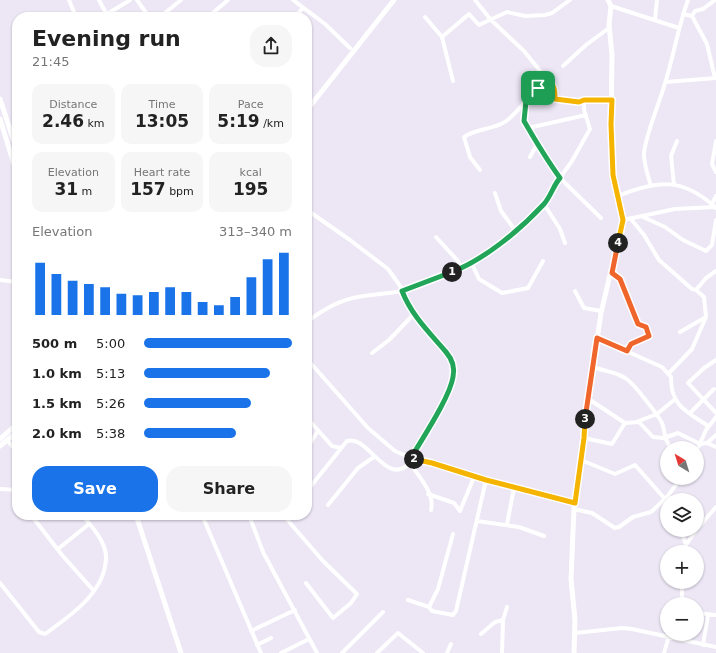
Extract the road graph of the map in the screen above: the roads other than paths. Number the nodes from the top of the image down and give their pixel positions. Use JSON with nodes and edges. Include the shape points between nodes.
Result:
{"nodes":[{"id":1,"x":69,"y":0,"type":"edge"},
{"id":2,"x":99,"y":0,"type":"edge"},
{"id":3,"x":130,"y":0,"type":"edge"},
{"id":4,"x":137,"y":0,"type":"edge"},
{"id":5,"x":181,"y":0,"type":"edge"},
{"id":6,"x":228,"y":0,"type":"edge"},
{"id":7,"x":292,"y":0,"type":"edge"},
{"id":8,"x":393,"y":0,"type":"edge"},
{"id":9,"x":475,"y":0,"type":"edge"},
{"id":10,"x":570,"y":0,"type":"edge"},
{"id":11,"x":608,"y":0,"type":"edge"},
{"id":12,"x":657,"y":0,"type":"edge"},
{"id":13,"x":688,"y":0,"type":"edge"},
{"id":14,"x":715,"y":0,"type":"edge"},
{"id":15,"x":611,"y":6,"type":"junction"},
{"id":16,"x":303,"y":8,"type":"junction"},
{"id":17,"x":74,"y":12,"type":"edge"},
{"id":18,"x":106,"y":12,"type":"edge"},
{"id":19,"x":112,"y":12,"type":"edge"},
{"id":20,"x":145,"y":12,"type":"edge"},
{"id":21,"x":166,"y":12,"type":"edge"},
{"id":22,"x":214,"y":12,"type":"edge"},
{"id":23,"x":299,"y":12,"type":"edge"},
{"id":24,"x":308,"y":12,"type":"edge"},
{"id":25,"x":683,"y":14,"type":"junction"},
{"id":26,"x":312,"y":15,"type":"edge"},
{"id":27,"x":426,"y":16,"type":"dead end"},
{"id":28,"x":692,"y":16,"type":"junction"},
{"id":29,"x":655,"y":19,"type":"junction"},
{"id":30,"x":491,"y":20,"type":"junction"},
{"id":31,"x":609,"y":28,"type":"junction"},
{"id":32,"x":679,"y":28,"type":"junction"},
{"id":33,"x":442,"y":37,"type":"junction"},
{"id":34,"x":350,"y":48,"type":"junction"},
{"id":35,"x":563,"y":66,"type":"dead end"},
{"id":36,"x":716,"y":78,"type":"edge"},
{"id":37,"x":454,"y":81,"type":"dead end"},
{"id":38,"x":549,"y":82,"type":"junction"},
{"id":39,"x":666,"y":82,"type":"junction"},
{"id":40,"x":530,"y":97,"type":"junction"},
{"id":41,"x":312,"y":98,"type":"edge"},
{"id":42,"x":0,"y":99,"type":"edge"},
{"id":43,"x":555,"y":99,"type":"junction"},
{"id":44,"x":584,"y":100,"type":"junction"},
{"id":45,"x":612,"y":100,"type":"junction"},
{"id":46,"x":526,"y":101,"type":"junction"},
{"id":47,"x":312,"y":104,"type":"edge"},
{"id":48,"x":586,"y":115,"type":"junction"},
{"id":49,"x":0,"y":119,"type":"edge"},
{"id":50,"x":528,"y":128,"type":"junction"},
{"id":51,"x":12,"y":136,"type":"edge"},
{"id":52,"x":676,"y":141,"type":"dead end"},
{"id":53,"x":716,"y":141,"type":"edge"},
{"id":54,"x":538,"y":142,"type":"junction"},
{"id":55,"x":530,"y":157,"type":"dead end"},
{"id":56,"x":12,"y":158,"type":"edge"},
{"id":57,"x":480,"y":170,"type":"dead end"},
{"id":58,"x":716,"y":172,"type":"edge"},
{"id":59,"x":560,"y":178,"type":"junction"},
{"id":60,"x":674,"y":185,"type":"junction"},
{"id":61,"x":651,"y":186,"type":"junction"},
{"id":62,"x":495,"y":193,"type":"dead end"},
{"id":63,"x":618,"y":196,"type":"junction"},
{"id":64,"x":716,"y":196,"type":"edge"},
{"id":65,"x":544,"y":204,"type":"junction"},
{"id":66,"x":714,"y":206,"type":"edge"},
{"id":67,"x":312,"y":213,"type":"edge"},
{"id":68,"x":643,"y":217,"type":"junction"},
{"id":69,"x":601,"y":218,"type":"dead end"},
{"id":70,"x":631,"y":219,"type":"junction"},
{"id":71,"x":623,"y":220,"type":"junction"},
{"id":72,"x":716,"y":220,"type":"edge"},
{"id":73,"x":515,"y":230,"type":"junction"},
{"id":74,"x":436,"y":237,"type":"dead end"},
{"id":75,"x":565,"y":242,"type":"dead end"},
{"id":76,"x":543,"y":260,"type":"dead end"},
{"id":77,"x":472,"y":264,"type":"junction"},
{"id":78,"x":461,"y":269,"type":"junction"},
{"id":79,"x":716,"y":271,"type":"edge"},
{"id":80,"x":612,"y":273,"type":"junction"},
{"id":81,"x":0,"y":280,"type":"edge"},
{"id":82,"x":12,"y":281,"type":"edge"},
{"id":83,"x":402,"y":290,"type":"junction"},
{"id":84,"x":696,"y":290,"type":"junction"},
{"id":85,"x":575,"y":291,"type":"dead end"},
{"id":86,"x":601,"y":311,"type":"junction"},
{"id":87,"x":414,"y":314,"type":"junction"},
{"id":88,"x":706,"y":317,"type":"junction"},
{"id":89,"x":312,"y":318,"type":"edge"},
{"id":90,"x":680,"y":332,"type":"dead end"},
{"id":91,"x":597,"y":338,"type":"junction"},
{"id":92,"x":627,"y":351,"type":"junction"},
{"id":93,"x":372,"y":354,"type":"dead end"},
{"id":94,"x":716,"y":360,"type":"edge"},
{"id":95,"x":312,"y":365,"type":"edge"},
{"id":96,"x":593,"y":367,"type":"junction"},
{"id":97,"x":669,"y":373,"type":"junction"},
{"id":98,"x":714,"y":389,"type":"dead end"},
{"id":99,"x":587,"y":398,"type":"junction"},
{"id":100,"x":702,"y":399,"type":"junction"},
{"id":101,"x":674,"y":400,"type":"junction"},
{"id":102,"x":690,"y":413,"type":"junction"},
{"id":103,"x":716,"y":413,"type":"edge"},
{"id":104,"x":657,"y":414,"type":"junction"},
{"id":105,"x":716,"y":417,"type":"edge"},
{"id":106,"x":625,"y":422,"type":"junction"},
{"id":107,"x":634,"y":423,"type":"junction"},
{"id":108,"x":312,"y":424,"type":"edge"},
{"id":109,"x":708,"y":426,"type":"junction"},
{"id":110,"x":12,"y":428,"type":"edge"},
{"id":111,"x":318,"y":431,"type":"junction"},
{"id":112,"x":716,"y":435,"type":"edge"},
{"id":113,"x":12,"y":436,"type":"edge"},
{"id":114,"x":9,"y":438,"type":"junction"},
{"id":115,"x":584,"y":438,"type":"junction"},
{"id":116,"x":664,"y":438,"type":"junction"},
{"id":117,"x":0,"y":439,"type":"edge"},
{"id":118,"x":12,"y":440,"type":"edge"},
{"id":119,"x":312,"y":440,"type":"edge"},
{"id":120,"x":666,"y":441,"type":"edge"},
{"id":121,"x":694,"y":441,"type":"edge"},
{"id":122,"x":701,"y":441,"type":"edge"},
{"id":123,"x":12,"y":443,"type":"edge"},
{"id":124,"x":704,"y":443,"type":"edge"},
{"id":125,"x":707,"y":443,"type":"junction"},
{"id":126,"x":0,"y":446,"type":"edge"},
{"id":127,"x":716,"y":447,"type":"edge"},
{"id":128,"x":342,"y":448,"type":"junction"},
{"id":129,"x":374,"y":457,"type":"junction"},
{"id":130,"x":411,"y":458,"type":"junction"},
{"id":131,"x":581,"y":460,"type":"junction"},
{"id":132,"x":474,"y":477,"type":"junction"},
{"id":133,"x":486,"y":480,"type":"junction"},
{"id":134,"x":312,"y":485,"type":"edge"},
{"id":135,"x":514,"y":488,"type":"junction"},
{"id":136,"x":0,"y":489,"type":"edge"},
{"id":137,"x":12,"y":490,"type":"edge"},
{"id":138,"x":661,"y":493,"type":"edge"},
{"id":139,"x":428,"y":494,"type":"junction"},
{"id":140,"x":660,"y":504,"type":"edge"},
{"id":141,"x":328,"y":505,"type":"dead end"},
{"id":142,"x":575,"y":506,"type":"junction"},
{"id":143,"x":716,"y":507,"type":"edge"},
{"id":144,"x":431,"y":510,"type":"dead end"},
{"id":145,"x":36,"y":520,"type":"edge"},
{"id":146,"x":86,"y":520,"type":"edge"},
{"id":147,"x":138,"y":520,"type":"edge"},
{"id":148,"x":204,"y":520,"type":"edge"},
{"id":149,"x":251,"y":520,"type":"edge"},
{"id":150,"x":288,"y":520,"type":"edge"},
{"id":151,"x":476,"y":521,"type":"junction"},
{"id":152,"x":704,"y":522,"type":"edge"},
{"id":153,"x":89,"y":524,"type":"junction"},
{"id":154,"x":507,"y":524,"type":"junction"},
{"id":155,"x":453,"y":534,"type":"dead end"},
{"id":156,"x":544,"y":536,"type":"dead end"},
{"id":157,"x":683,"y":537,"type":"edge"},
{"id":158,"x":692,"y":537,"type":"edge"},
{"id":159,"x":686,"y":545,"type":"joint"},
{"id":160,"x":58,"y":549,"type":"junction"},
{"id":161,"x":0,"y":583,"type":"edge"},
{"id":162,"x":306,"y":583,"type":"dead end"},
{"id":163,"x":94,"y":591,"type":"junction"},
{"id":164,"x":408,"y":600,"type":"dead end"},
{"id":165,"x":429,"y":607,"type":"junction"},
{"id":166,"x":507,"y":607,"type":"dead end"},
{"id":167,"x":295,"y":610,"type":"junction"},
{"id":168,"x":384,"y":612,"type":"dead end"},
{"id":169,"x":704,"y":614,"type":"edge"},
{"id":170,"x":708,"y":615,"type":"junction"},
{"id":171,"x":716,"y":615,"type":"edge"},
{"id":172,"x":503,"y":620,"type":"junction"},
{"id":173,"x":251,"y":631,"type":"junction"},
{"id":174,"x":575,"y":633,"type":"junction"},
{"id":175,"x":480,"y":634,"type":"dead end"},
{"id":176,"x":660,"y":634,"type":"edge"},
{"id":177,"x":271,"y":638,"type":"dead end"},
{"id":178,"x":310,"y":639,"type":"junction"},
{"id":179,"x":668,"y":641,"type":"edge"},
{"id":180,"x":688,"y":641,"type":"edge"},
{"id":181,"x":257,"y":644,"type":"junction"},
{"id":182,"x":451,"y":644,"type":"dead end"},
{"id":183,"x":703,"y":645,"type":"junction"},
{"id":184,"x":716,"y":646,"type":"edge"},
{"id":185,"x":180,"y":653,"type":"edge"},
{"id":186,"x":261,"y":653,"type":"edge"},
{"id":187,"x":281,"y":653,"type":"edge"},
{"id":188,"x":317,"y":653,"type":"edge"},
{"id":189,"x":342,"y":653,"type":"edge"},
{"id":190,"x":377,"y":653,"type":"edge"},
{"id":191,"x":423,"y":653,"type":"edge"},
{"id":192,"x":447,"y":653,"type":"edge"},
{"id":193,"x":502,"y":653,"type":"edge"},
{"id":194,"x":574,"y":653,"type":"edge"},
{"id":195,"x":664,"y":653,"type":"edge"}],
"edges":[{"from":1,"to":17,"type":"street"},
{"from":2,"to":18,"type":"street"},
{"from":3,"to":19,"type":"street"},
{"from":4,"to":20,"type":"street"},
{"from":5,"to":21,"type":"street"},
{"from":6,"to":22,"type":"street"},
{"from":7,"to":16,"type":"street"},
{"from":8,"to":34,"type":"street"},
{"from":8,"to":47,"type":"street"},
{"from":9,"to":30,"type":"street"},
{"from":10,"to":30,"type":"street","via":[[545,15],[525,16],[507,12]]},
{"from":11,"to":15,"type":"street"},
{"from":12,"to":29,"type":"street"},
{"from":13,"to":25,"type":"street"},
{"from":14,"to":28,"type":"street"},
{"from":15,"to":29,"type":"street"},
{"from":15,"to":31,"type":"street"},
{"from":16,"to":23,"type":"street"},
{"from":16,"to":24,"type":"street"},
{"from":25,"to":28,"type":"street"},
{"from":25,"to":32,"type":"street"},
{"from":26,"to":34,"type":"street"},
{"from":27,"to":33,"type":"street"},
{"from":28,"to":36,"type":"street","via":[[707,44]]},
{"from":29,"to":32,"type":"street"},
{"from":30,"to":33,"type":"street","via":[[479,25],[469,14]]},
{"from":30,"to":38,"type":"street","via":[[517,43]]},
{"from":31,"to":35,"type":"street"},
{"from":31,"to":45,"type":"street"},
{"from":32,"to":39,"type":"street"},
{"from":33,"to":37,"type":"street"},
{"from":34,"to":41,"type":"street"},
{"from":36,"to":39,"type":"street"},
{"from":38,"to":40,"type":"street","via":[[538,88]]},
{"from":38,"to":43,"type":"street","via":[[554,88]]},
{"from":39,"to":61,"type":"street","via":[[644,153]]},
{"from":40,"to":43,"type":"street"},
{"from":40,"to":46,"type":"street"},
{"from":42,"to":51,"type":"street"},
{"from":43,"to":44,"type":"street","via":[[579,102]]},
{"from":44,"to":45,"type":"street"},
{"from":44,"to":48,"type":"street"},
{"from":45,"to":63,"type":"street","via":[[611,152]]},
{"from":46,"to":50,"type":"street","via":[[524,121]]},
{"from":46,"to":57,"type":"street","via":[[503,123],[472,132],[464,137],[470,156]]},
{"from":48,"to":50,"type":"street"},
{"from":48,"to":59,"type":"street","via":[[590,129]]},
{"from":49,"to":56,"type":"street"},
{"from":50,"to":54,"type":"street"},
{"from":52,"to":60,"type":"street","via":[[671,156]]},
{"from":53,"to":58,"type":"street","via":[[712,164]]},
{"from":54,"to":55,"type":"street"},
{"from":54,"to":59,"type":"street","via":[[545,158]]},
{"from":59,"to":65,"type":"street"},
{"from":59,"to":69,"type":"street"},
{"from":60,"to":61,"type":"street"},
{"from":60,"to":66,"type":"street","via":[[687,187],[701,194]]},
{"from":61,"to":63,"type":"street"},
{"from":62,"to":73,"type":"street","via":[[501,211]]},
{"from":63,"to":71,"type":"street"},
{"from":64,"to":66,"type":"street"},
{"from":65,"to":73,"type":"street"},
{"from":65,"to":75,"type":"street"},
{"from":66,"to":68,"type":"street","via":[[675,209]]},
{"from":67,"to":83,"type":"street","via":[[388,269]]},
{"from":68,"to":70,"type":"street"},
{"from":68,"to":72,"type":"street","via":[[706,251],[712,245]]},
{"from":70,"to":71,"type":"street"},
{"from":70,"to":84,"type":"street","via":[[659,260]]},
{"from":71,"to":80,"type":"street"},
{"from":73,"to":77,"type":"street"},
{"from":74,"to":78,"type":"street","via":[[458,261]]},
{"from":76,"to":77,"type":"street","via":[[528,288],[509,293],[502,293],[479,279]]},
{"from":77,"to":78,"type":"street"},
{"from":78,"to":83,"type":"street"},
{"from":79,"to":84,"type":"street"},
{"from":80,"to":86,"type":"street"},
{"from":80,"to":92,"type":"street","via":[[620,279],[638,324],[646,327],[649,332],[649,336],[631,344]]},
{"from":81,"to":82,"type":"street"},
{"from":83,"to":87,"type":"street"},
{"from":83,"to":89,"type":"street","via":[[384,295],[356,297],[326,308]]},
{"from":84,"to":88,"type":"street","via":[[704,297]]},
{"from":85,"to":86,"type":"street","via":[[584,308]]},
{"from":86,"to":91,"type":"street"},
{"from":87,"to":93,"type":"street"},
{"from":87,"to":130,"type":"street","via":[[426,331],[447,352],[454,370],[449,390]]},
{"from":88,"to":90,"type":"street"},
{"from":88,"to":97,"type":"street","via":[[692,349]]},
{"from":91,"to":92,"type":"street"},
{"from":91,"to":96,"type":"street"},
{"from":92,"to":97,"type":"street","via":[[662,367]]},
{"from":94,"to":100,"type":"street","via":[[688,382]]},
{"from":95,"to":130,"type":"street","via":[[378,437],[395,451]]},
{"from":96,"to":99,"type":"street"},
{"from":96,"to":104,"type":"street","via":[[630,380]]},
{"from":97,"to":101,"type":"street"},
{"from":98,"to":100,"type":"street"},
{"from":99,"to":106,"type":"street"},
{"from":99,"to":115,"type":"street"},
{"from":100,"to":102,"type":"street"},
{"from":100,"to":103,"type":"street"},
{"from":101,"to":102,"type":"street"},
{"from":101,"to":104,"type":"street"},
{"from":102,"to":109,"type":"street"},
{"from":104,"to":107,"type":"street"},
{"from":104,"to":116,"type":"street","via":[[663,425]]},
{"from":105,"to":109,"type":"street"},
{"from":106,"to":107,"type":"street"},
{"from":106,"to":115,"type":"street","via":[[612,444]]},
{"from":107,"to":116,"type":"street","via":[[639,422],[653,437]]},
{"from":108,"to":111,"type":"street"},
{"from":109,"to":122,"type":"street"},
{"from":110,"to":117,"type":"street"},
{"from":111,"to":119,"type":"street"},
{"from":111,"to":128,"type":"street","via":[[332,446]]},
{"from":112,"to":125,"type":"street"},
{"from":113,"to":114,"type":"street"},
{"from":114,"to":118,"type":"street"},
{"from":114,"to":123,"type":"street"},
{"from":114,"to":126,"type":"street"},
{"from":115,"to":131,"type":"street"},
{"from":116,"to":120,"type":"street"},
{"from":116,"to":121,"type":"street","via":[[678,433]]},
{"from":124,"to":125,"type":"street"},
{"from":125,"to":127,"type":"street"},
{"from":128,"to":129,"type":"street","via":[[352,439],[359,442]]},
{"from":128,"to":134,"type":"street"},
{"from":129,"to":139,"type":"street","via":[[394,470],[402,470],[410,463],[426,486]]},
{"from":129,"to":141,"type":"street","via":[[358,468]]},
{"from":130,"to":132,"type":"street"},
{"from":131,"to":138,"type":"street","via":[[615,474],[635,465]]},
{"from":131,"to":142,"type":"street"},
{"from":132,"to":133,"type":"street"},
{"from":132,"to":139,"type":"street","via":[[460,511],[454,503]]},
{"from":133,"to":135,"type":"street"},
{"from":133,"to":151,"type":"street"},
{"from":135,"to":142,"type":"street"},
{"from":135,"to":154,"type":"street"},
{"from":136,"to":137,"type":"street"},
{"from":139,"to":144,"type":"street","via":[[432,504]]},
{"from":140,"to":142,"type":"street","via":[[652,512],[633,517],[615,528],[592,513]]},
{"from":142,"to":174,"type":"street","via":[[571,579]]},
{"from":143,"to":152,"type":"street"},
{"from":145,"to":160,"type":"street"},
{"from":146,"to":153,"type":"street"},
{"from":147,"to":185,"type":"street"},
{"from":148,"to":173,"type":"street"},
{"from":149,"to":167,"type":"street","via":[[263,552]]},
{"from":150,"to":162,"type":"street","via":[[323,561],[357,594],[352,603],[333,618]]},
{"from":151,"to":154,"type":"street"},
{"from":151,"to":165,"type":"street","via":[[456,611],[450,616],[432,611]]},
{"from":153,"to":160,"type":"street"},
{"from":153,"to":163,"type":"street","via":[[102,543],[106,557],[104,571]]},
{"from":154,"to":156,"type":"street"},
{"from":155,"to":165,"type":"street","via":[[438,589]]},
{"from":157,"to":159,"type":"street"},
{"from":158,"to":159,"type":"street"},
{"from":160,"to":163,"type":"street"},
{"from":161,"to":163,"type":"street","via":[[39,632],[45,634],[66,619]]},
{"from":164,"to":165,"type":"street"},
{"from":166,"to":172,"type":"street"},
{"from":167,"to":173,"type":"street"},
{"from":167,"to":178,"type":"street"},
{"from":168,"to":189,"type":"street"},
{"from":169,"to":170,"type":"street"},
{"from":170,"to":171,"type":"street"},
{"from":170,"to":183,"type":"street"},
{"from":172,"to":175,"type":"street","via":[[495,622]]},
{"from":172,"to":193,"type":"street"},
{"from":173,"to":181,"type":"street"},
{"from":174,"to":176,"type":"street","via":[[622,628]]},
{"from":174,"to":194,"type":"street"},
{"from":177,"to":181,"type":"street"},
{"from":178,"to":187,"type":"street"},
{"from":178,"to":188,"type":"street"},
{"from":179,"to":195,"type":"street"},
{"from":180,"to":183,"type":"street"},
{"from":181,"to":186,"type":"street"},
{"from":182,"to":192,"type":"street"},
{"from":183,"to":184,"type":"street"},
{"from":190,"to":191,"type":"street","via":[[398,633]]}]}
